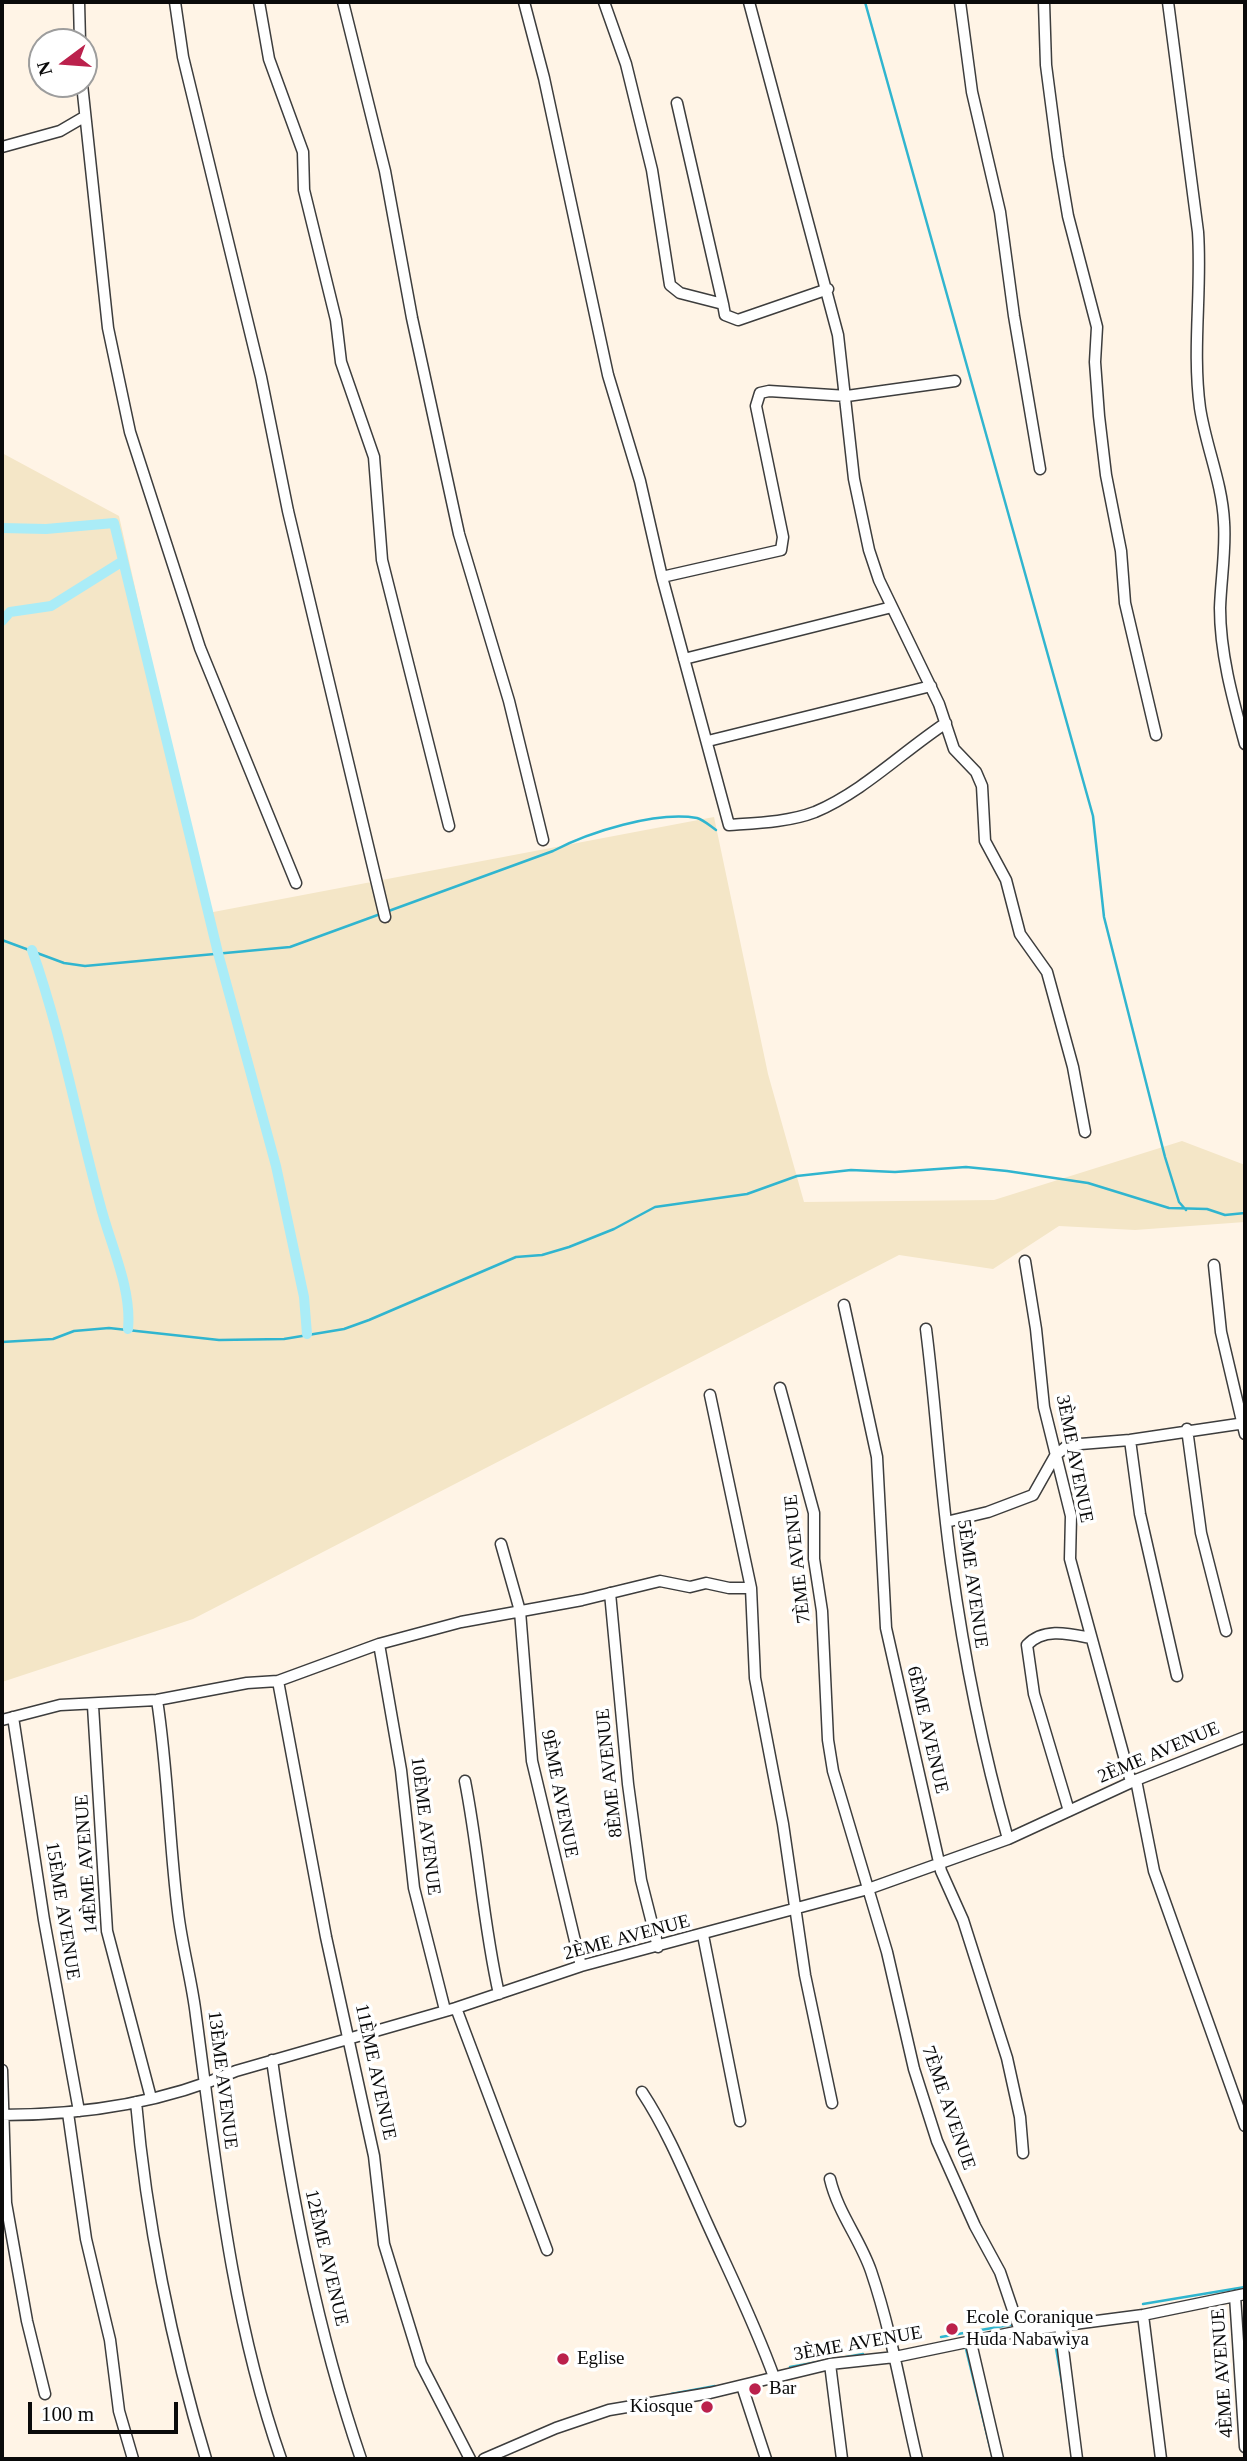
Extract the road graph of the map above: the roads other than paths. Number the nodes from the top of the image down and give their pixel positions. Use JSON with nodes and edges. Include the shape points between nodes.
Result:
{"nodes":[{"id":1,"x":79,"y":2,"type":"edge"},
{"id":2,"x":175,"y":2,"type":"edge"},
{"id":3,"x":259,"y":2,"type":"edge"},
{"id":4,"x":343,"y":2,"type":"edge"},
{"id":5,"x":524,"y":2,"type":"edge"},
{"id":6,"x":604,"y":2,"type":"edge"},
{"id":7,"x":748,"y":2,"type":"edge"},
{"id":8,"x":960,"y":2,"type":"edge"},
{"id":9,"x":1044,"y":2,"type":"edge"},
{"id":10,"x":1168,"y":2,"type":"edge"},
{"id":11,"x":80,"y":28,"type":"edge"},
{"id":12,"x":83,"y":98,"type":"edge"},
{"id":13,"x":677,"y":103,"type":"dead end"},
{"id":14,"x":84,"y":117,"type":"junction"},
{"id":15,"x":2,"y":147,"type":"edge"},
{"id":16,"x":828,"y":289,"type":"junction"},
{"id":17,"x":723,"y":304,"type":"junction"},
{"id":18,"x":955,"y":381,"type":"dead end"},
{"id":19,"x":847,"y":396,"type":"junction"},
{"id":20,"x":1040,"y":469,"type":"dead end"},
{"id":21,"x":662,"y":577,"type":"junction"},
{"id":22,"x":892,"y":607,"type":"junction"},
{"id":23,"x":684,"y":659,"type":"junction"},
{"id":24,"x":931,"y":686,"type":"junction"},
{"id":25,"x":946,"y":723,"type":"junction"},
{"id":26,"x":1156,"y":735,"type":"dead end"},
{"id":27,"x":708,"y":741,"type":"junction"},
{"id":28,"x":1245,"y":744,"type":"edge"},
{"id":29,"x":449,"y":826,"type":"dead end"},
{"id":30,"x":543,"y":840,"type":"dead end"},
{"id":31,"x":296,"y":883,"type":"dead end"},
{"id":32,"x":384,"y":914,"type":"dead end"},
{"id":33,"x":1085,"y":1132,"type":"dead end"},
{"id":34,"x":1025,"y":1261,"type":"dead end"},
{"id":35,"x":1214,"y":1265,"type":"dead end"},
{"id":36,"x":844,"y":1305,"type":"dead end"},
{"id":37,"x":926,"y":1329,"type":"dead end"},
{"id":38,"x":780,"y":1388,"type":"dead end"},
{"id":39,"x":710,"y":1395,"type":"dead end"},
{"id":40,"x":1244,"y":1426,"type":"edge"},
{"id":41,"x":1187,"y":1430,"type":"junction"},
{"id":42,"x":1130,"y":1440,"type":"junction"},
{"id":43,"x":1055,"y":1456,"type":"junction"},
{"id":44,"x":946,"y":1522,"type":"junction"},
{"id":45,"x":501,"y":1544,"type":"dead end"},
{"id":46,"x":751,"y":1588,"type":"junction"},
{"id":47,"x":610,"y":1593,"type":"junction"},
{"id":48,"x":520,"y":1611,"type":"junction"},
{"id":49,"x":1226,"y":1631,"type":"dead end"},
{"id":50,"x":1091,"y":1638,"type":"junction"},
{"id":51,"x":379,"y":1644,"type":"junction"},
{"id":52,"x":1177,"y":1676,"type":"dead end"},
{"id":53,"x":278,"y":1681,"type":"junction"},
{"id":54,"x":158,"y":1700,"type":"junction"},
{"id":55,"x":93,"y":1706,"type":"junction"},
{"id":56,"x":13,"y":1717,"type":"junction"},
{"id":57,"x":2,"y":1720,"type":"edge"},
{"id":58,"x":1245,"y":1737,"type":"edge"},
{"id":59,"x":465,"y":1781,"type":"dead end"},
{"id":60,"x":1134,"y":1781,"type":"junction"},
{"id":61,"x":1069,"y":1811,"type":"junction"},
{"id":62,"x":1008,"y":1839,"type":"junction"},
{"id":63,"x":940,"y":1865,"type":"junction"},
{"id":64,"x":868,"y":1889,"type":"junction"},
{"id":65,"x":795,"y":1911,"type":"junction"},
{"id":66,"x":704,"y":1935,"type":"junction"},
{"id":67,"x":658,"y":1947,"type":"junction"},
{"id":68,"x":581,"y":1966,"type":"junction"},
{"id":69,"x":499,"y":1993,"type":"junction"},
{"id":70,"x":456,"y":2008,"type":"junction"},
{"id":71,"x":445,"y":2010,"type":"junction"},
{"id":72,"x":351,"y":2039,"type":"junction"},
{"id":73,"x":272,"y":2060,"type":"junction"},
{"id":74,"x":2,"y":2070,"type":"edge"},
{"id":75,"x":205,"y":2085,"type":"junction"},
{"id":76,"x":642,"y":2092,"type":"dead end"},
{"id":77,"x":151,"y":2098,"type":"junction"},
{"id":78,"x":136,"y":2102,"type":"junction"},
{"id":79,"x":832,"y":2103,"type":"dead end"},
{"id":80,"x":79,"y":2111,"type":"junction"},
{"id":81,"x":68,"y":2113,"type":"junction"},
{"id":82,"x":4,"y":2115,"type":"edge"},
{"id":83,"x":740,"y":2122,"type":"dead end"},
{"id":84,"x":1245,"y":2126,"type":"edge"},
{"id":85,"x":1023,"y":2153,"type":"dead end"},
{"id":86,"x":830,"y":2179,"type":"dead end"},
{"id":87,"x":547,"y":2250,"type":"dead end"},
{"id":88,"x":1240,"y":2295,"type":"edge"},
{"id":89,"x":1143,"y":2315,"type":"junction"},
{"id":90,"x":1060,"y":2325,"type":"junction"},
{"id":91,"x":1020,"y":2331,"type":"junction"},
{"id":92,"x":971,"y":2343,"type":"junction"},
{"id":93,"x":895,"y":2357,"type":"junction"},
{"id":94,"x":830,"y":2364,"type":"junction"},
{"id":95,"x":774,"y":2377,"type":"junction"},
{"id":96,"x":742,"y":2386,"type":"junction"},
{"id":97,"x":45,"y":2394,"type":"dead end"},
{"id":98,"x":1245,"y":2447,"type":"edge"},
{"id":99,"x":133,"y":2459,"type":"edge"},
{"id":100,"x":206,"y":2459,"type":"edge"},
{"id":101,"x":281,"y":2459,"type":"edge"},
{"id":102,"x":361,"y":2459,"type":"edge"},
{"id":103,"x":470,"y":2459,"type":"edge"},
{"id":104,"x":484,"y":2459,"type":"edge"},
{"id":105,"x":766,"y":2459,"type":"edge"},
{"id":106,"x":842,"y":2459,"type":"edge"},
{"id":107,"x":917,"y":2459,"type":"edge"},
{"id":108,"x":998,"y":2459,"type":"edge"},
{"id":109,"x":1077,"y":2459,"type":"edge"},
{"id":110,"x":1161,"y":2459,"type":"edge"}],
"edges":[{"from":1,"to":11,"type":"street"},
{"from":2,"to":32,"type":"street","via":[[183,57]]},
{"from":3,"to":29,"type":"street","via":[[269,59],[303,152],[304,190],[346,381],[374,457],[382,560]]},
{"from":4,"to":30,"type":"street","via":[[385,171],[459,534],[509,701]]},
{"from":5,"to":21,"type":"street","via":[[590,303]]},
{"from":6,"to":17,"type":"street","via":[[626,64],[652,170],[670,285],[680,293]]},
{"from":7,"to":16,"type":"street"},
{"from":8,"to":20,"type":"street","via":[[972,92],[1000,212]]},
{"from":9,"to":26,"type":"street","via":[[1046,65],[1058,157],[1097,327],[1099,416],[1125,603]]},
{"from":10,"to":28,"type":"street","via":[[1198,232],[1196,333],[1201,410],[1224,516],[1220,610],[1224,651]]},
{"from":12,"to":14,"type":"street"},
{"from":13,"to":17,"type":"street"},
{"from":14,"to":15,"type":"street","via":[[60,131]]},
{"from":14,"to":31,"type":"street","via":[[108,328],[130,432],[203,657]]},
{"from":16,"to":17,"type":"street","via":[[747,319],[730,319]]},
{"from":16,"to":19,"type":"street"},
{"from":18,"to":19,"type":"street"},
{"from":19,"to":21,"type":"street","via":[[769,391],[756,398],[783,537],[780,550]]},
{"from":19,"to":22,"type":"street","via":[[853,479],[869,550]]},
{"from":21,"to":23,"type":"street"},
{"from":22,"to":23,"type":"street"},
{"from":22,"to":24,"type":"street"},
{"from":23,"to":27,"type":"street"},
{"from":24,"to":25,"type":"street"},
{"from":24,"to":27,"type":"street"},
{"from":25,"to":27,"type":"street","via":[[844,798],[793,818],[747,824],[729,825]]},
{"from":25,"to":33,"type":"street","via":[[954,749],[976,772],[982,786],[985,841],[1006,880],[1020,934],[1047,972]]},
{"from":34,"to":43,"type":"street","name":"3ÈME AVENUE"},
{"from":35,"to":40,"type":"street","via":[[1223,1344]]},
{"from":36,"to":63,"type":"street","name":"6ÈME AVENUE","via":[[877,1457],[884,1617]]},
{"from":37,"to":44,"type":"street","name":"5ÈME AVENUE"},
{"from":38,"to":64,"type":"street","name":"7ÈME AVENUE","via":[[814,1513],[833,1770]]},
{"from":39,"to":46,"type":"street"},
{"from":40,"to":41,"type":"street"},
{"from":41,"to":42,"type":"street"},
{"from":41,"to":49,"type":"street","via":[[1198,1520]]},
{"from":42,"to":43,"type":"street","via":[[1068,1445]]},
{"from":42,"to":52,"type":"street","via":[[1140,1514]]},
{"from":43,"to":44,"type":"street","via":[[1033,1495]]},
{"from":43,"to":50,"type":"street","name":"3ÈME AVENUE","via":[[1072,1524],[1070,1559]]},
{"from":44,"to":62,"type":"street","name":"5ÈME AVENUE","via":[[970,1689]]},
{"from":45,"to":48,"type":"street","name":"9ÈME AVENUE"},
{"from":46,"to":47,"type":"street","via":[[706,1583],[690,1587],[660,1581]]},
{"from":46,"to":65,"type":"street","via":[[755,1678]]},
{"from":47,"to":48,"type":"street"},
{"from":47,"to":67,"type":"street","name":"8ÈME AVENUE","via":[[629,1798],[641,1880]]},
{"from":48,"to":51,"type":"street"},
{"from":48,"to":68,"type":"street","name":"9ÈME AVENUE","via":[[527,1738]]},
{"from":50,"to":60,"type":"street","name":"3ÈME AVENUE"},
{"from":50,"to":61,"type":"street","via":[[1062,1632],[1041,1635],[1027,1645],[1048,1746]]},
{"from":51,"to":53,"type":"street"},
{"from":51,"to":71,"type":"street","name":"10ÈME AVENUE","via":[[403,1783],[414,1888]]},
{"from":53,"to":54,"type":"street","via":[[247,1682]]},
{"from":53,"to":72,"type":"street","name":"11ÈME AVENUE","via":[[326,1937]]},
{"from":54,"to":55,"type":"street"},
{"from":54,"to":75,"type":"street","name":"13ÈME AVENUE","via":[[177,1910]]},
{"from":55,"to":56,"type":"street","via":[[60,1706]]},
{"from":55,"to":77,"type":"street","name":"14ÈME AVENUE","via":[[107,1931]]},
{"from":56,"to":57,"type":"street"},
{"from":56,"to":80,"type":"street","name":"15ÈME AVENUE"},
{"from":58,"to":60,"type":"street","name":"2ÈME AVENUE"},
{"from":59,"to":69,"type":"street","via":[[478,1849],[488,1947]]},
{"from":60,"to":61,"type":"street","name":"2ÈME AVENUE"},
{"from":60,"to":84,"type":"street","name":"3ÈME AVENUE","via":[[1154,1871]]},
{"from":61,"to":62,"type":"street","name":"2ÈME AVENUE"},
{"from":62,"to":63,"type":"street","name":"2ÈME AVENUE"},
{"from":63,"to":64,"type":"street","name":"2ÈME AVENUE"},
{"from":63,"to":85,"type":"street","name":"6ÈME AVENUE","via":[[1001,2036],[1020,2117]]},
{"from":64,"to":65,"type":"street","name":"2ÈME AVENUE"},
{"from":64,"to":91,"type":"street","name":"7ÈME AVENUE","via":[[937,2141],[1000,2272]]},
{"from":65,"to":66,"type":"street","name":"2ÈME AVENUE"},
{"from":65,"to":79,"type":"street"},
{"from":66,"to":67,"type":"street","name":"2ÈME AVENUE"},
{"from":66,"to":83,"type":"street"},
{"from":67,"to":68,"type":"street","name":"2ÈME AVENUE"},
{"from":68,"to":69,"type":"street","name":"2ÈME AVENUE"},
{"from":69,"to":70,"type":"street","name":"2ÈME AVENUE"},
{"from":70,"to":71,"type":"street","name":"2ÈME AVENUE"},
{"from":70,"to":87,"type":"street"},
{"from":71,"to":72,"type":"street","name":"2ÈME AVENUE"},
{"from":72,"to":73,"type":"street","name":"2ÈME AVENUE"},
{"from":72,"to":103,"type":"street","name":"11ÈME AVENUE","via":[[395,2287],[421,2364]]},
{"from":73,"to":75,"type":"street","name":"2ÈME AVENUE"},
{"from":73,"to":102,"type":"street","name":"12ÈME AVENUE","via":[[290,2182],[315,2296]]},
{"from":74,"to":82,"type":"street"},
{"from":75,"to":77,"type":"street","name":"2ÈME AVENUE"},
{"from":75,"to":101,"type":"street","name":"13ÈME AVENUE","via":[[230,2263],[262,2403]]},
{"from":76,"to":95,"type":"street","via":[[734,2277]]},
{"from":77,"to":78,"type":"street","name":"2ÈME AVENUE"},
{"from":78,"to":80,"type":"street","name":"2ÈME AVENUE"},
{"from":78,"to":100,"type":"street","via":[[155,2244]]},
{"from":80,"to":81,"type":"street","name":"2ÈME AVENUE"},
{"from":81,"to":82,"type":"street","name":"2ÈME AVENUE"},
{"from":81,"to":99,"type":"street","via":[[86,2239],[110,2340],[118,2411]]},
{"from":82,"to":97,"type":"street","via":[[6,2203]]},
{"from":86,"to":93,"type":"street","via":[[841,2213],[867,2261]]},
{"from":88,"to":89,"type":"street","name":"3ÈME AVENUE"},
{"from":88,"to":98,"type":"street","name":"4ÈME AVENUE"},
{"from":89,"to":90,"type":"street","name":"3ÈME AVENUE"},
{"from":89,"to":110,"type":"street"},
{"from":90,"to":91,"type":"street","name":"3ÈME AVENUE"},
{"from":90,"to":109,"type":"street"},
{"from":91,"to":92,"type":"street","name":"3ÈME AVENUE"},
{"from":92,"to":93,"type":"street","name":"3ÈME AVENUE"},
{"from":92,"to":108,"type":"street"},
{"from":93,"to":94,"type":"street","name":"3ÈME AVENUE"},
{"from":93,"to":107,"type":"street"},
{"from":94,"to":95,"type":"street","name":"3ÈME AVENUE"},
{"from":94,"to":106,"type":"street"},
{"from":95,"to":96,"type":"street","name":"3ÈME AVENUE"},
{"from":96,"to":104,"type":"street","name":"3ÈME AVENUE","via":[[609,2410]]},
{"from":96,"to":105,"type":"street"}]}
